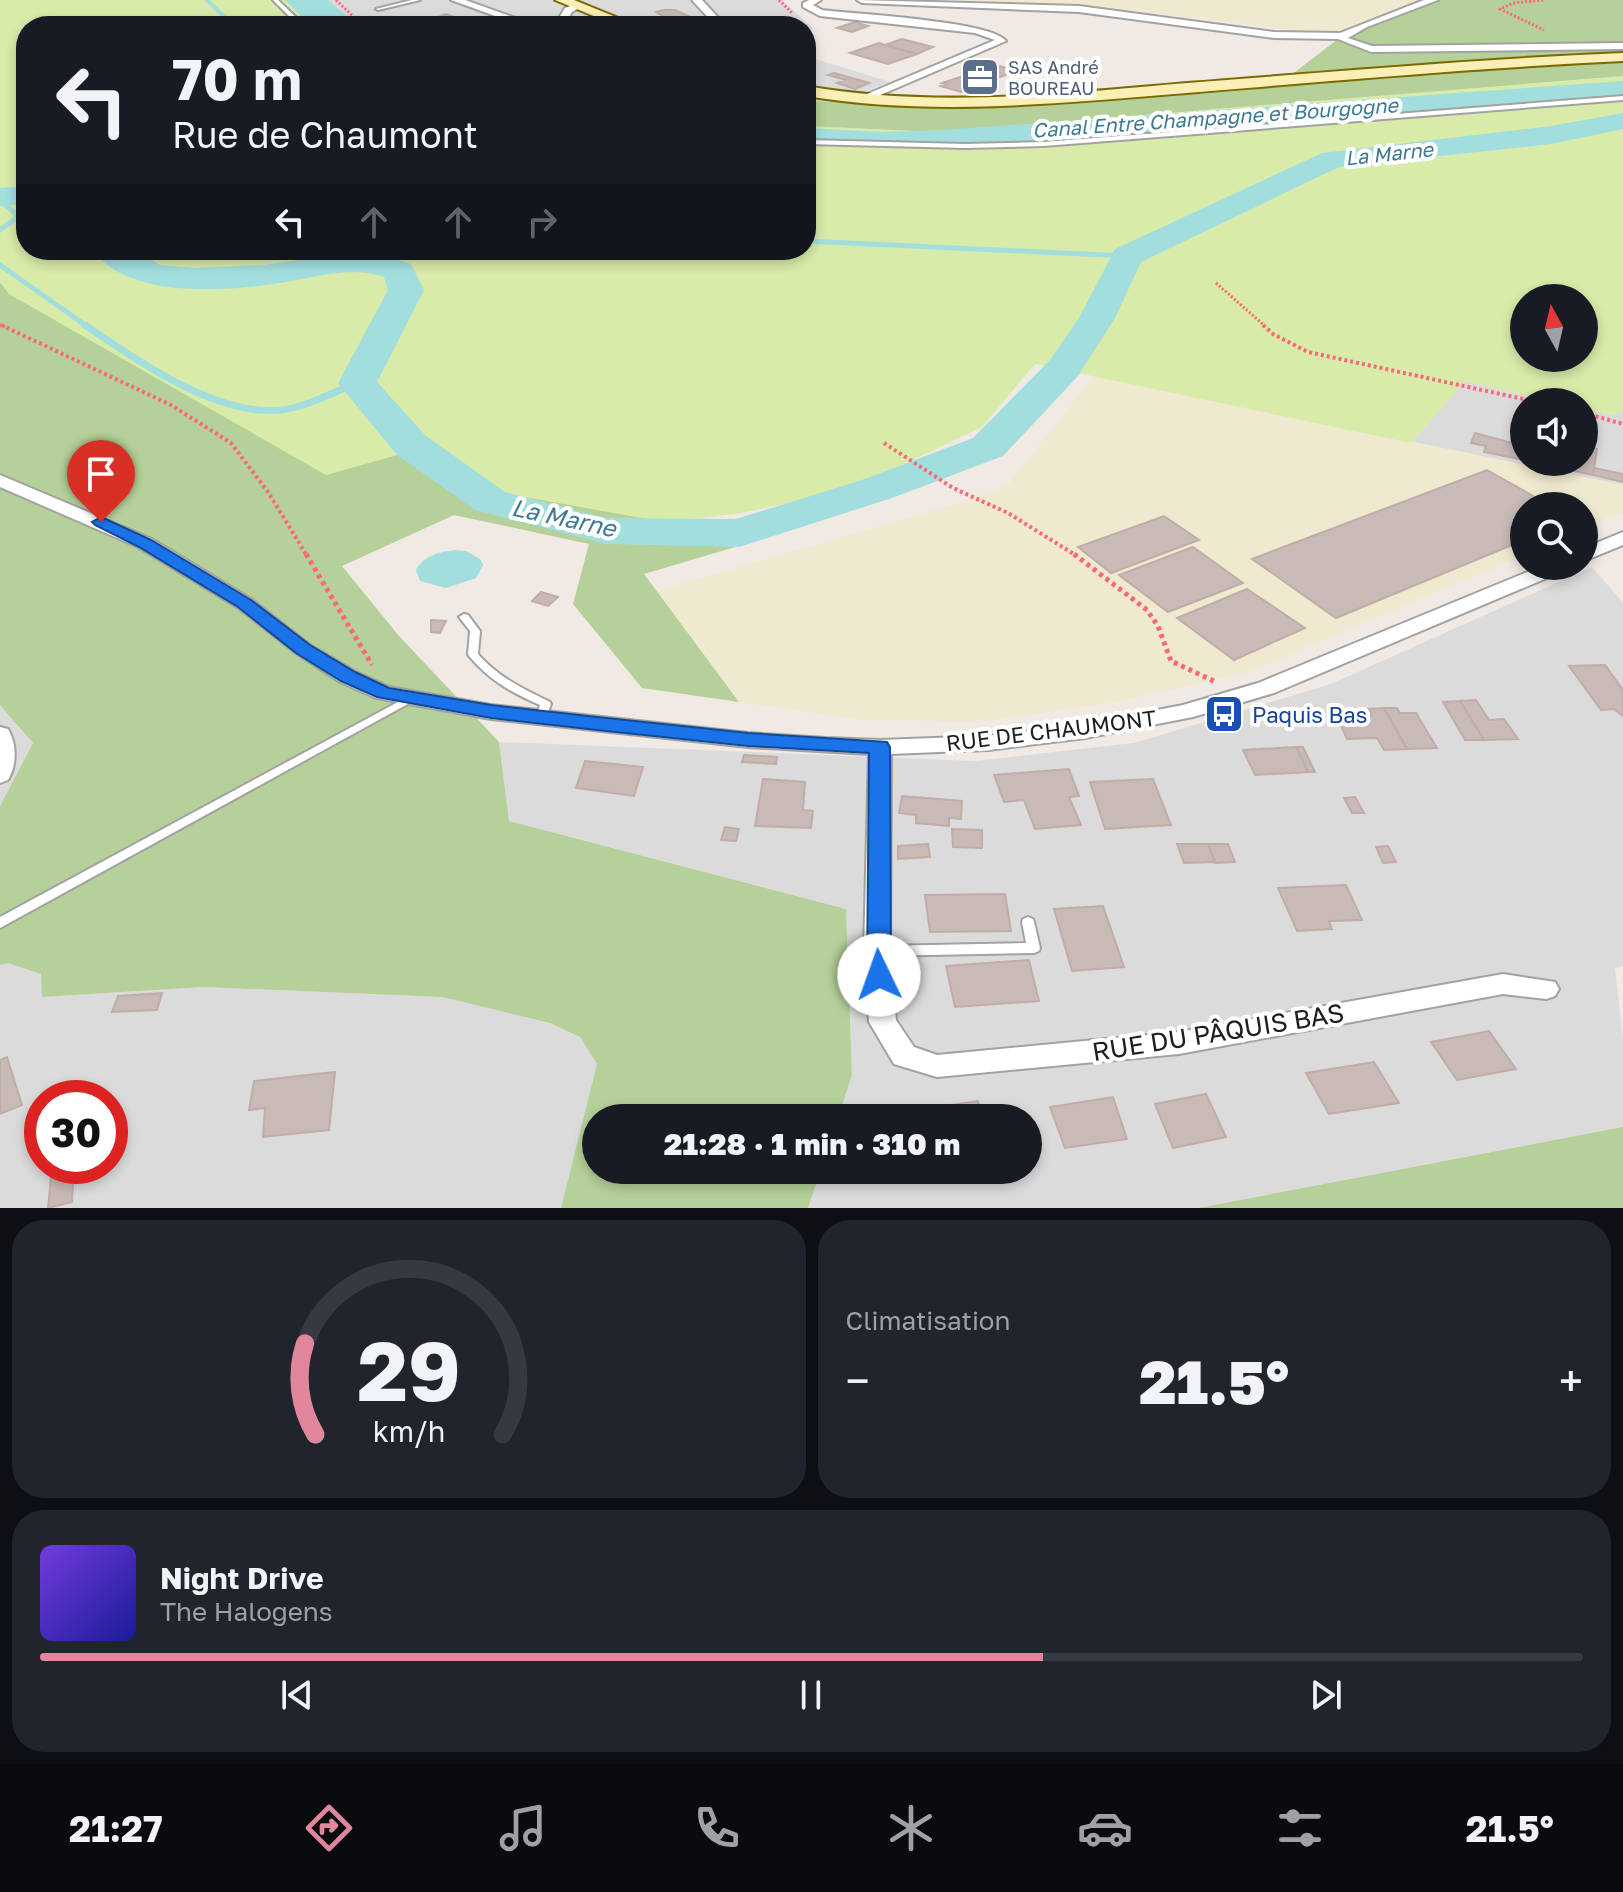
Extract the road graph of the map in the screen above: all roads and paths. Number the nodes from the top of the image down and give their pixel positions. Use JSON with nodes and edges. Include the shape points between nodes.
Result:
{"nodes":[{"id":1,"x":275,"y":0,"type":"edge"},
{"id":2,"x":336,"y":0,"type":"edge"},
{"id":3,"x":418,"y":0,"type":"edge"},
{"id":4,"x":456,"y":0,"type":"edge"},
{"id":5,"x":562,"y":0,"type":"edge"},
{"id":6,"x":697,"y":0,"type":"edge"},
{"id":7,"x":816,"y":0,"type":"edge"},
{"id":8,"x":862,"y":0,"type":"edge"},
{"id":9,"x":1433,"y":0,"type":"edge"},
{"id":10,"x":1543,"y":0,"type":"edge"},
{"id":11,"x":578,"y":6,"type":"junction"},
{"id":12,"x":378,"y":9,"type":"dead end"},
{"id":13,"x":292,"y":16,"type":"edge"},
{"id":14,"x":353,"y":16,"type":"edge"},
{"id":15,"x":503,"y":16,"type":"edge"},
{"id":16,"x":565,"y":16,"type":"edge"},
{"id":17,"x":604,"y":16,"type":"edge"},
{"id":18,"x":712,"y":16,"type":"edge"},
{"id":19,"x":1545,"y":30,"type":"dead end"},
{"id":20,"x":1342,"y":36,"type":"junction"},
{"id":21,"x":1623,"y":46,"type":"edge"},
{"id":22,"x":1623,"y":57,"type":"edge"},
{"id":23,"x":816,"y":92,"type":"edge"},
{"id":24,"x":1623,"y":98,"type":"edge"},
{"id":25,"x":864,"y":99,"type":"junction"},
{"id":26,"x":816,"y":142,"type":"edge"},
{"id":27,"x":1216,"y":283,"type":"dead end"},
{"id":28,"x":0,"y":325,"type":"edge"},
{"id":29,"x":1510,"y":396,"type":"edge"},
{"id":30,"x":1598,"y":417,"type":"edge"},
{"id":31,"x":1623,"y":424,"type":"edge"},
{"id":32,"x":884,"y":443,"type":"dead end"},
{"id":33,"x":0,"y":480,"type":"edge"},
{"id":34,"x":1623,"y":538,"type":"edge"},
{"id":35,"x":1598,"y":549,"type":"edge"},
{"id":36,"x":1525,"y":580,"type":"edge"},
{"id":37,"x":464,"y":617,"type":"dead end"},
{"id":38,"x":384,"y":693,"type":"junction"},
{"id":39,"x":1247,"y":694,"type":"junction"},
{"id":40,"x":411,"y":698,"type":"junction"},
{"id":41,"x":541,"y":717,"type":"junction"},
{"id":42,"x":0,"y":734,"type":"edge"},
{"id":43,"x":880,"y":747,"type":"junction"},
{"id":44,"x":0,"y":775,"type":"edge"},
{"id":45,"x":1028,"y":922,"type":"dead end"},
{"id":46,"x":0,"y":923,"type":"edge"},
{"id":47,"x":877,"y":951,"type":"junction"},
{"id":48,"x":1546,"y":989,"type":"dead end"}],
"edges":[{"from":1,"to":13,"type":"lane"},
{"from":2,"to":14,"type":"path"},
{"from":3,"to":12,"type":"lane"},
{"from":4,"to":15,"type":"street"},
{"from":5,"to":11,"type":"street"},
{"from":6,"to":18,"type":"street"},
{"from":7,"to":25,"type":"street","via":[[806,5],[820,13],[976,30],[1001,41]]},
{"from":8,"to":20,"type":"street","via":[[1079,9],[1274,35]]},
{"from":9,"to":20,"type":"street"},
{"from":10,"to":19,"type":"path","via":[[1500,9]]},
{"from":11,"to":16,"type":"street"},
{"from":11,"to":17,"type":"street"},
{"from":20,"to":21,"type":"street","via":[[1347,43],[1371,49]]},
{"from":22,"to":25,"type":"street","via":[[1406,68],[1012,101]]},
{"from":23,"to":25,"type":"street"},
{"from":24,"to":26,"type":"lane","via":[[1044,144]]},
{"from":27,"to":29,"type":"path","via":[[1273,334],[1308,352]]},
{"from":28,"to":38,"type":"path","via":[[171,405],[231,443],[330,592]]},
{"from":30,"to":31,"type":"path"},
{"from":32,"to":39,"type":"path","via":[[953,488],[1064,547],[1147,610],[1171,661]]},
{"from":33,"to":38,"type":"street","name":"RUE DE CHAUMONT","via":[[145,543],[244,603],[303,649]]},
{"from":34,"to":35,"type":"street"},
{"from":36,"to":39,"type":"street","name":"RUE DE CHAUMONT"},
{"from":37,"to":41,"type":"lane","via":[[475,631],[473,654],[487,673],[546,704]]},
{"from":38,"to":40,"type":"street","name":"RUE DE CHAUMONT"},
{"from":39,"to":43,"type":"street","name":"RUE DE CHAUMONT","via":[[1085,731],[988,743]]},
{"from":40,"to":41,"type":"street","name":"RUE DE CHAUMONT"},
{"from":40,"to":46,"type":"lane"},
{"from":41,"to":43,"type":"street","name":"RUE DE CHAUMONT","via":[[748,740]]},
{"from":42,"to":44,"type":"street"},
{"from":43,"to":47,"type":"street","name":"RUE DU PÂQUIS BAS"},
{"from":45,"to":47,"type":"lane","via":[[1034,948]]},
{"from":47,"to":48,"type":"street","name":"RUE DU PÂQUIS BAS","via":[[883,1022],[904,1056],[937,1066],[1179,1043],[1503,984]]}]}
